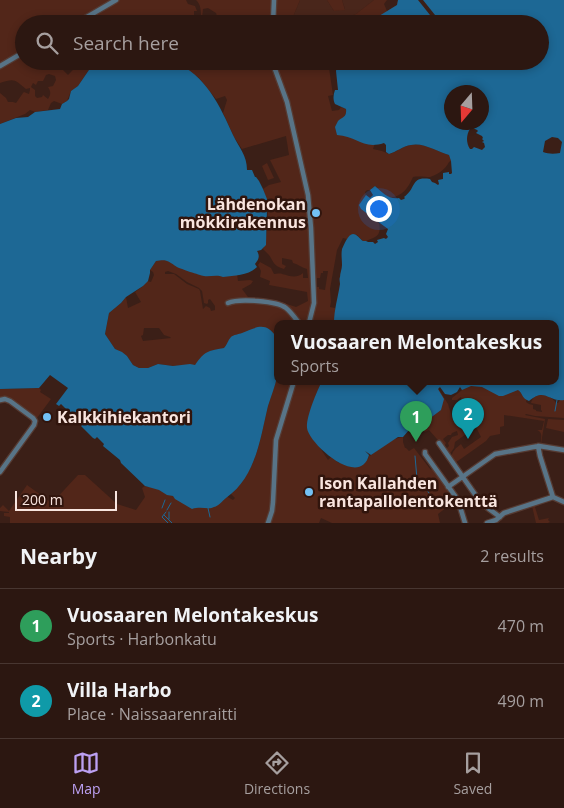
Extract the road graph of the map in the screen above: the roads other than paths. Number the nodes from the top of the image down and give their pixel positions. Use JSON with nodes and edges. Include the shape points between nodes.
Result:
{"nodes":[{"id":1,"x":116,"y":0,"type":"edge"},
{"id":2,"x":274,"y":0,"type":"edge"},
{"id":3,"x":90,"y":15,"type":"edge"},
{"id":4,"x":273,"y":15,"type":"edge"},
{"id":5,"x":15,"y":57,"type":"edge"},
{"id":6,"x":0,"y":66,"type":"edge"},
{"id":7,"x":275,"y":70,"type":"edge"},
{"id":8,"x":228,"y":303,"type":"dead end"},
{"id":9,"x":296,"y":320,"type":"edge"},
{"id":10,"x":310,"y":320,"type":"edge"},
{"id":11,"x":293,"y":385,"type":"edge"},
{"id":12,"x":0,"y":400,"type":"edge"},
{"id":13,"x":439,"y":444,"type":"dead end"},
{"id":14,"x":538,"y":446,"type":"junction"},
{"id":15,"x":564,"y":450,"type":"edge"},
{"id":16,"x":425,"y":452,"type":"dead end"},
{"id":17,"x":0,"y":472,"type":"edge"},
{"id":18,"x":462,"y":477,"type":"junction"},
{"id":19,"x":448,"y":487,"type":"junction"},
{"id":20,"x":553,"y":496,"type":"junction"},
{"id":21,"x":564,"y":502,"type":"edge"},
{"id":22,"x":500,"y":517,"type":"junction"},
{"id":23,"x":268,"y":523,"type":"edge"},
{"id":24,"x":465,"y":523,"type":"edge"},
{"id":25,"x":488,"y":523,"type":"edge"}],
"edges":[{"from":1,"to":3,"type":"street"},
{"from":2,"to":4,"type":"street"},
{"from":5,"to":6,"type":"street"},
{"from":7,"to":10,"type":"street","via":[[287,102],[308,195],[314,303]]},
{"from":8,"to":9,"type":"street","via":[[245,300],[282,306]]},
{"from":11,"to":23,"type":"street","via":[[276,440],[274,502]]},
{"from":12,"to":17,"type":"street","via":[[10,400],[35,421]]},
{"from":13,"to":18,"type":"street"},
{"from":14,"to":15,"type":"street"},
{"from":14,"to":18,"type":"street","via":[[495,454]]},
{"from":14,"to":20,"type":"street"},
{"from":16,"to":19,"type":"street"},
{"from":18,"to":19,"type":"street"},
{"from":18,"to":22,"type":"street","via":[[481,503]]},
{"from":19,"to":24,"type":"street","via":[[458,500]]},
{"from":20,"to":21,"type":"street"},
{"from":20,"to":22,"type":"street"},
{"from":22,"to":25,"type":"street"}]}
